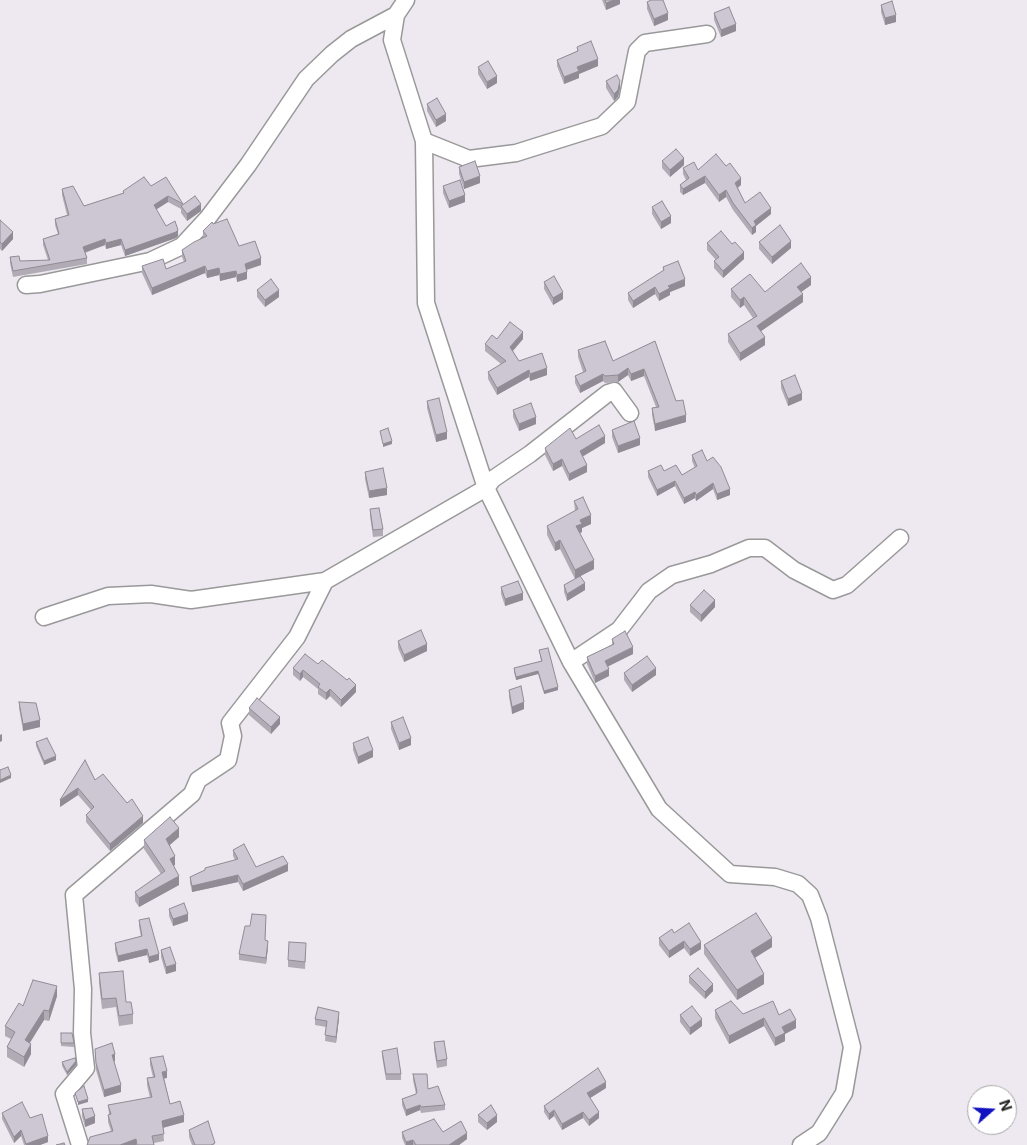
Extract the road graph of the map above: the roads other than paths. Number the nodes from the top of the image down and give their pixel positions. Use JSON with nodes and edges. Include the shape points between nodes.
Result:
{"nodes":[{"id":1,"x":406,"y":0,"type":"edge"},
{"id":2,"x":396,"y":15,"type":"junction"},
{"id":3,"x":707,"y":34,"type":"dead end"},
{"id":4,"x":424,"y":141,"type":"junction"},
{"id":5,"x":26,"y":285,"type":"dead end"},
{"id":6,"x":630,"y":413,"type":"dead end"},
{"id":7,"x":486,"y":488,"type":"junction"},
{"id":8,"x":900,"y":538,"type":"dead end"},
{"id":9,"x":325,"y":581,"type":"junction"},
{"id":10,"x":44,"y":617,"type":"dead end"},
{"id":11,"x":571,"y":662,"type":"junction"},
{"id":12,"x":80,"y":1145,"type":"edge"},
{"id":13,"x":801,"y":1145,"type":"edge"}],
"edges":[{"from":1,"to":2,"type":"street"},
{"from":2,"to":4,"type":"street","via":[[392,40]]},
{"from":2,"to":5,"type":"street","via":[[351,40],[306,79],[248,165],[182,246],[150,261]]},
{"from":3,"to":4,"type":"street","via":[[645,43],[637,51],[626,102],[602,126],[516,153],[468,159]]},
{"from":4,"to":7,"type":"street","via":[[426,303]]},
{"from":6,"to":7,"type":"street","via":[[614,391],[608,393],[493,479]]},
{"from":7,"to":9,"type":"street"},
{"from":7,"to":11,"type":"street"},
{"from":8,"to":11,"type":"street","via":[[847,585],[832,590],[794,570],[766,548],[749,548],[711,564],[672,575],[649,591],[619,630]]},
{"from":9,"to":10,"type":"street","via":[[191,600],[151,594],[108,596]]},
{"from":9,"to":12,"type":"street","via":[[296,637],[230,723],[233,736],[228,760],[198,780],[192,794],[74,895],[84,989],[82,1033],[86,1068],[64,1094]]},
{"from":11,"to":13,"type":"street","via":[[659,810],[730,874],[775,877],[798,884],[810,895],[819,918],[852,1047],[844,1093],[819,1134]]}]}
